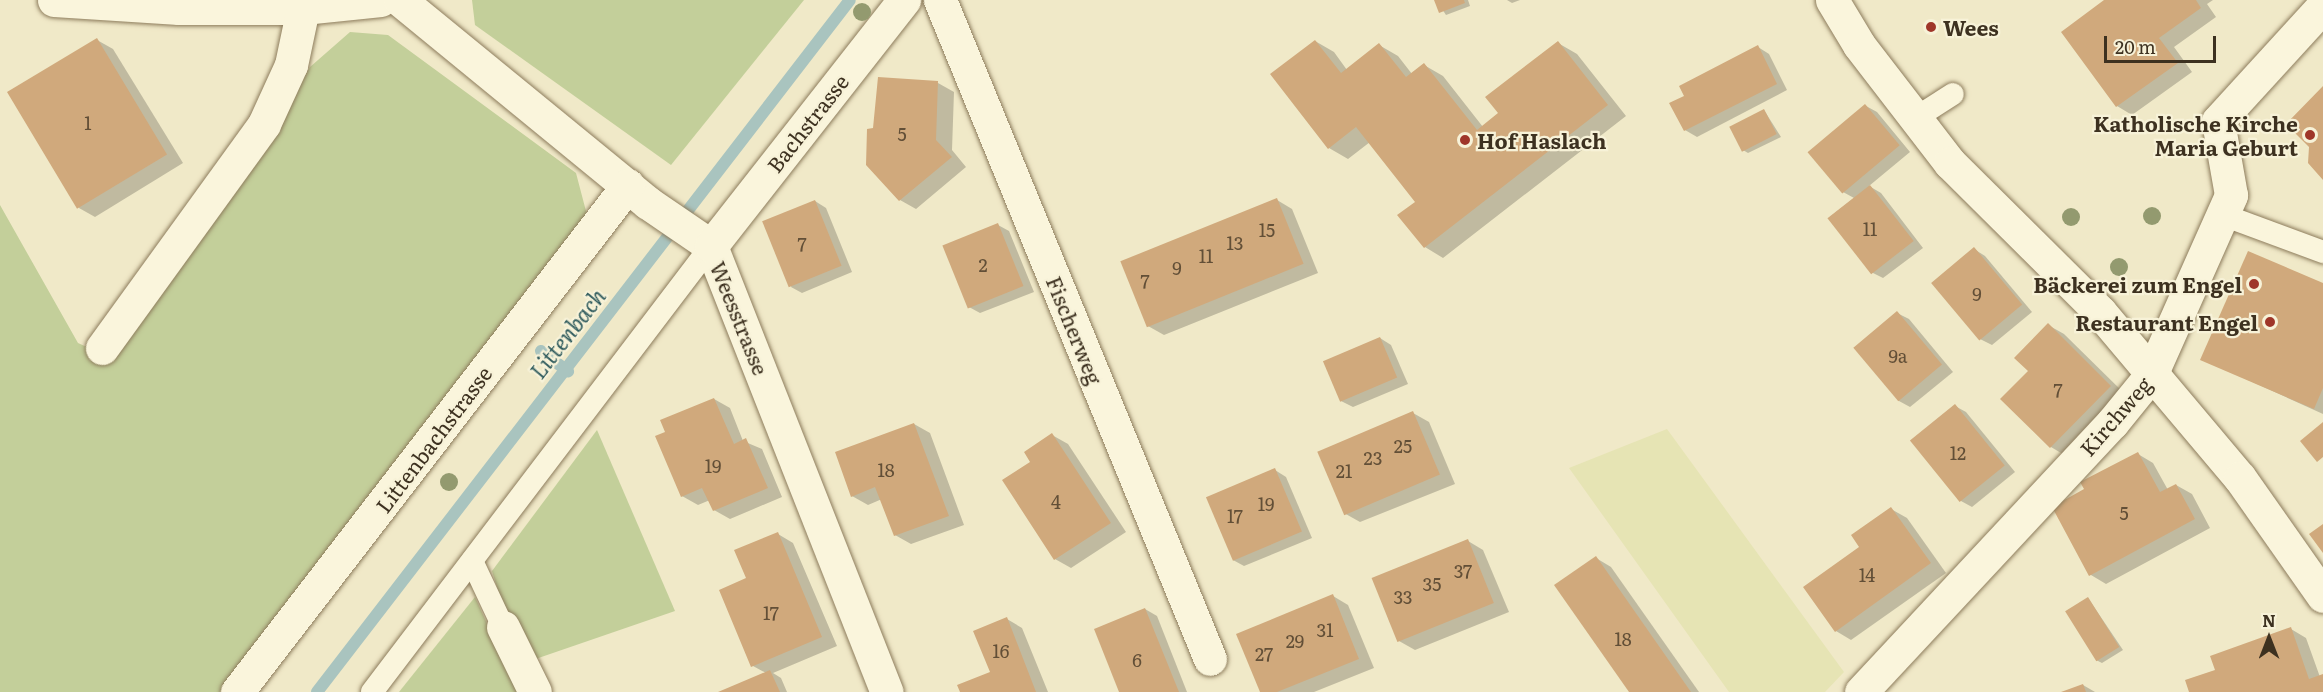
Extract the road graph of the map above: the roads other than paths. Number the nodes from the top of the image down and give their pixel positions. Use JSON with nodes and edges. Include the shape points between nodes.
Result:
{"nodes":[{"id":1,"x":54,"y":0,"type":"edge"},
{"id":2,"x":381,"y":0,"type":"edge"},
{"id":3,"x":400,"y":0,"type":"edge"},
{"id":4,"x":904,"y":0,"type":"edge"},
{"id":5,"x":940,"y":0,"type":"edge"},
{"id":6,"x":1832,"y":0,"type":"edge"},
{"id":7,"x":2323,"y":6,"type":"edge"},
{"id":8,"x":303,"y":8,"type":"junction"},
{"id":9,"x":1953,"y":94,"type":"dead end"},
{"id":10,"x":1914,"y":119,"type":"junction"},
{"id":11,"x":638,"y":194,"type":"junction"},
{"id":12,"x":2223,"y":215,"type":"junction"},
{"id":13,"x":705,"y":242,"type":"junction"},
{"id":14,"x":2323,"y":252,"type":"edge"},
{"id":15,"x":102,"y":348,"type":"dead end"},
{"id":16,"x":2151,"y":375,"type":"junction"},
{"id":17,"x":472,"y":561,"type":"junction"},
{"id":18,"x":2323,"y":596,"type":"edge"},
{"id":19,"x":503,"y":627,"type":"joint"},
{"id":20,"x":1210,"y":659,"type":"dead end"},
{"id":21,"x":237,"y":692,"type":"edge"},
{"id":22,"x":372,"y":692,"type":"edge"},
{"id":23,"x":535,"y":692,"type":"edge"},
{"id":24,"x":887,"y":692,"type":"edge"},
{"id":25,"x":1861,"y":692,"type":"edge"}],
"edges":[{"from":1,"to":8,"type":"street","via":[[104,6]]},
{"from":2,"to":8,"type":"street"},
{"from":3,"to":11,"type":"street","name":"Weesstrasse"},
{"from":4,"to":13,"type":"street","name":"Bachstrasse"},
{"from":5,"to":20,"type":"street","name":"Fischerweg"},
{"from":6,"to":10,"type":"street"},
{"from":7,"to":12,"type":"street","name":"Kirchweg","via":[[2218,121],[2231,195]]},
{"from":8,"to":15,"type":"street","via":[[291,65],[264,124]]},
{"from":9,"to":10,"type":"lane"},
{"from":10,"to":16,"type":"street","via":[[1950,163],[2100,312]]},
{"from":11,"to":13,"type":"street","name":"Weesstrasse"},
{"from":11,"to":21,"type":"street","name":"Littenbachstrasse"},
{"from":12,"to":14,"type":"lane"},
{"from":12,"to":16,"type":"street","name":"Kirchweg"},
{"from":13,"to":17,"type":"lane"},
{"from":13,"to":24,"type":"street","name":"Weesstrasse"},
{"from":16,"to":18,"type":"street","via":[[2240,478]]},
{"from":16,"to":25,"type":"street","name":"Kirchweg","via":[[2112,423]]},
{"from":17,"to":19,"type":"lane"},
{"from":17,"to":22,"type":"lane"},
{"from":19,"to":23,"type":"street"}]}
